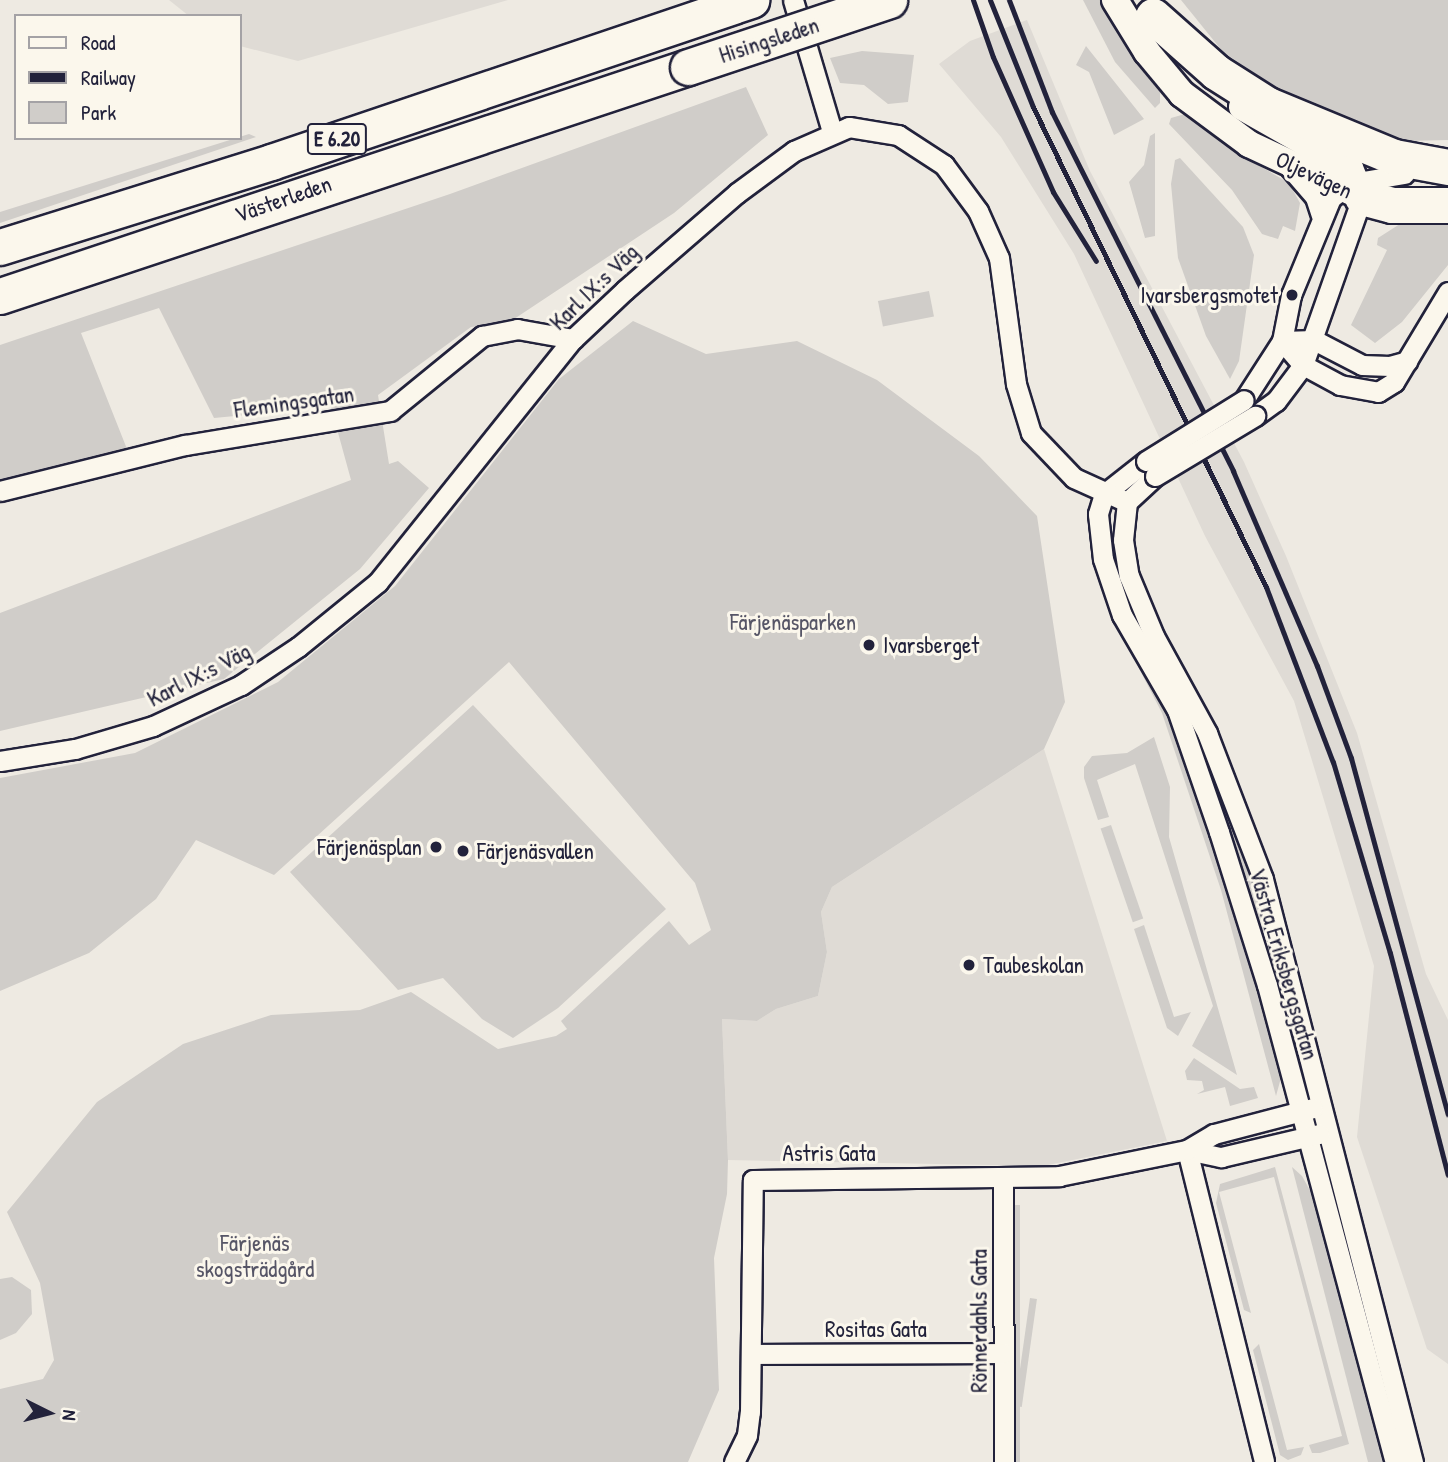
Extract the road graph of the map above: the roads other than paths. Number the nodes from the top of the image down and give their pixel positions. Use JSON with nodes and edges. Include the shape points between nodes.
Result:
{"nodes":[{"id":1,"x":751,"y":0,"type":"edge"},
{"id":2,"x":793,"y":0,"type":"edge"},
{"id":3,"x":889,"y":0,"type":"edge"},
{"id":4,"x":1115,"y":0,"type":"edge"},
{"id":5,"x":1150,"y":8,"type":"edge"},
{"id":6,"x":673,"y":26,"type":"joint"},
{"id":7,"x":688,"y":67,"type":"joint"},
{"id":8,"x":832,"y":132,"type":"junction"},
{"id":9,"x":1284,"y":162,"type":"junction"},
{"id":10,"x":1448,"y":168,"type":"edge"},
{"id":11,"x":1404,"y":174,"type":"joint"},
{"id":12,"x":1354,"y":189,"type":"junction"},
{"id":13,"x":1448,"y":205,"type":"edge"},
{"id":14,"x":1321,"y":215,"type":"junction"},
{"id":15,"x":0,"y":247,"type":"edge"},
{"id":16,"x":1448,"y":292,"type":"edge"},
{"id":17,"x":0,"y":296,"type":"edge"},
{"id":18,"x":573,"y":340,"type":"junction"},
{"id":19,"x":1314,"y":340,"type":"junction"},
{"id":20,"x":1282,"y":341,"type":"junction"},
{"id":21,"x":1407,"y":361,"type":"junction"},
{"id":22,"x":1303,"y":365,"type":"junction"},
{"id":23,"x":1250,"y":408,"type":"junction"},
{"id":24,"x":1150,"y":468,"type":"junction"},
{"id":25,"x":0,"y":491,"type":"edge"},
{"id":26,"x":1104,"y":494,"type":"junction"},
{"id":27,"x":1127,"y":502,"type":"junction"},
{"id":28,"x":0,"y":761,"type":"edge"},
{"id":29,"x":1321,"y":1106,"type":"junction"},
{"id":30,"x":1301,"y":1111,"type":"junction"},
{"id":31,"x":1318,"y":1134,"type":"junction"},
{"id":32,"x":1187,"y":1150,"type":"junction"},
{"id":33,"x":1003,"y":1179,"type":"junction"},
{"id":34,"x":1003,"y":1353,"type":"junction"},
{"id":35,"x":751,"y":1354,"type":"junction"},
{"id":36,"x":734,"y":1462,"type":"edge"},
{"id":37,"x":1004,"y":1462,"type":"edge"},
{"id":38,"x":1264,"y":1462,"type":"edge"},
{"id":39,"x":1395,"y":1462,"type":"edge"},
{"id":40,"x":1413,"y":1462,"type":"edge"}],
"edges":[{"from":1,"to":6,"type":"highway","name":"Hisingsleden","number":"E 6.20"},
{"from":2,"to":8,"type":"street"},
{"from":3,"to":7,"type":"highway","name":"Hisingsleden","number":"E 6.20","bridge":true},
{"from":4,"to":9,"type":"street","name":"Oljevägen","via":[[1147,52],[1182,94],[1234,135]]},
{"from":5,"to":10,"type":"highway","via":[[1216,72],[1268,105],[1394,157]]},
{"from":5,"to":12,"type":"street","name":"Oljevägen","via":[[1216,88],[1284,133],[1350,168]]},
{"from":6,"to":15,"type":"highway","name":"Västerleden","number":"E 6.20","via":[[271,162]]},
{"from":7,"to":17,"type":"highway","name":"Västerleden","number":"E 6.20"},
{"from":8,"to":18,"type":"street","name":"Karl IX:s Väg","via":[[794,151],[737,193]]},
{"from":8,"to":26,"type":"street","name":"Karl IX:s Väg","via":[[849,127],[898,135],[944,165],[978,211],[999,258],[1024,419],[1042,449],[1074,478]]},
{"from":9,"to":12,"type":"street","name":"Oljevägen"},
{"from":9,"to":14,"type":"street","via":[[1307,186]]},
{"from":10,"to":11,"type":"highway"},
{"from":11,"to":12,"type":"street"},
{"from":12,"to":13,"type":"highway","via":[[1392,205]]},
{"from":12,"to":14,"type":"street"},
{"from":12,"to":19,"type":"street"},
{"from":14,"to":20,"type":"street","via":[[1292,295]]},
{"from":16,"to":21,"type":"street"},
{"from":18,"to":25,"type":"street","name":"Flemingsgatan","via":[[517,329],[482,336],[390,411],[185,445]]},
{"from":18,"to":28,"type":"street","name":"Karl IX:s Väg","via":[[378,582],[298,647],[241,685],[153,726],[75,749]]},
{"from":19,"to":20,"type":"street"},
{"from":19,"to":21,"type":"street","via":[[1362,365]]},
{"from":19,"to":22,"type":"street"},
{"from":20,"to":22,"type":"street"},
{"from":20,"to":23,"type":"street"},
{"from":21,"to":22,"type":"street","via":[[1388,387],[1369,392],[1340,385]]},
{"from":22,"to":23,"type":"street","via":[[1276,401]]},
{"from":23,"to":24,"type":"street","bridge":true},
{"from":24,"to":26,"type":"street"},
{"from":24,"to":27,"type":"street"},
{"from":26,"to":27,"type":"street"},
{"from":26,"to":30,"type":"street","name":"Västra Eriksbergsgatan","via":[[1099,533],[1111,587],[1187,736]]},
{"from":27,"to":29,"type":"street","name":"Västra Eriksbergsgatan","via":[[1123,540],[1129,576],[1239,808],[1263,879]]},
{"from":29,"to":30,"type":"street","name":"Astris Gata"},
{"from":29,"to":31,"type":"street","name":"Västra Eriksbergsgatan"},
{"from":30,"to":31,"type":"street","name":"Västra Eriksbergsgatan"},
{"from":30,"to":32,"type":"street","name":"Astris Gata","via":[[1214,1134]]},
{"from":31,"to":32,"type":"street","name":"Astris Gata","via":[[1221,1157]]},
{"from":31,"to":39,"type":"street","name":"Västra Eriksbergsgatan"},
{"from":31,"to":40,"type":"street","name":"Västra Eriksbergsgatan"},
{"from":32,"to":33,"type":"street","name":"Astris Gata","via":[[1059,1176]]},
{"from":32,"to":38,"type":"street"},
{"from":33,"to":34,"type":"street","name":"Rönnerdahls Gata"},
{"from":33,"to":35,"type":"street","name":"Astris Gata","via":[[753,1180]]},
{"from":34,"to":35,"type":"street","name":"Rositas Gata"},
{"from":34,"to":37,"type":"street","name":"Rönnerdahls Gata"},
{"from":35,"to":36,"type":"street","name":"Astris Gata","via":[[747,1435]]}]}
